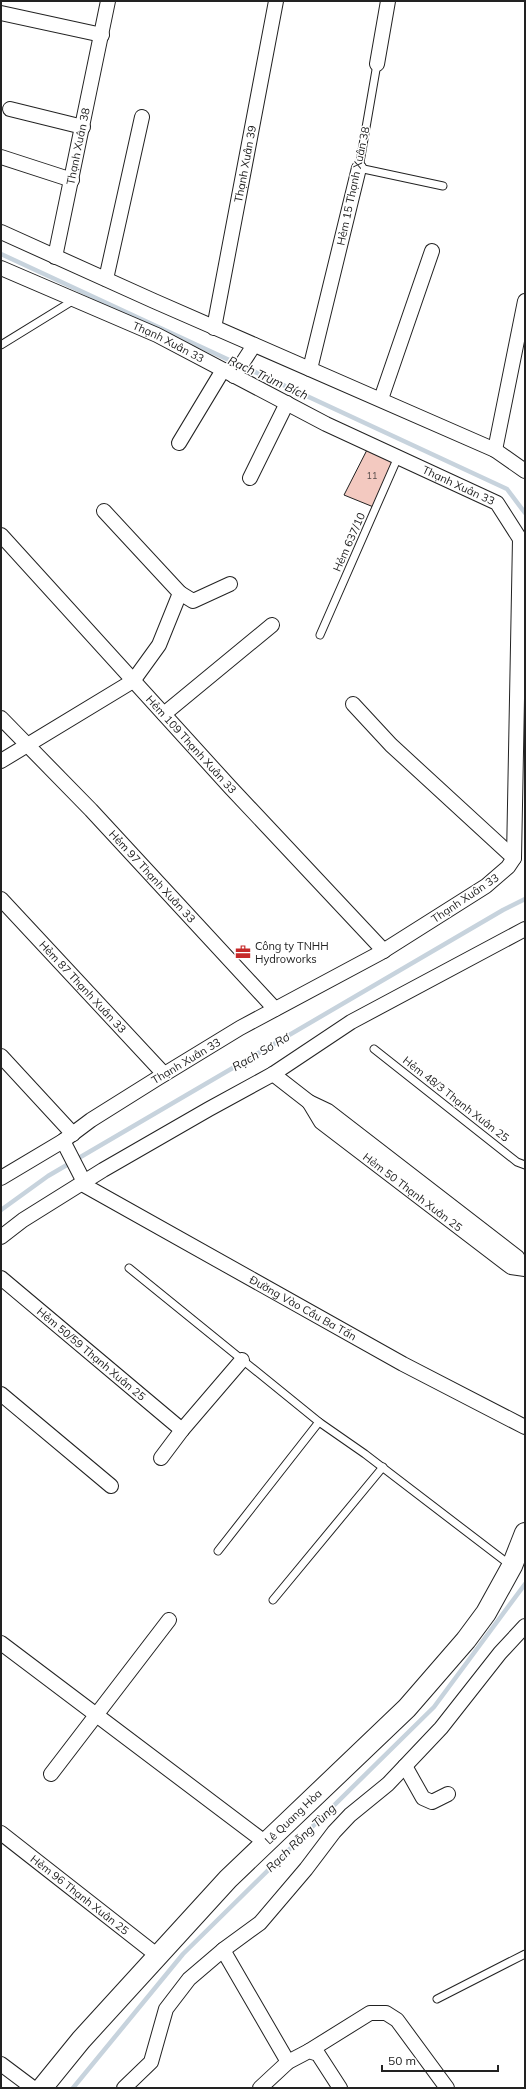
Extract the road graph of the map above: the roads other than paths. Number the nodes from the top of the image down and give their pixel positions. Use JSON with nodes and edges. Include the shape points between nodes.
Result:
{"nodes":[{"id":1,"x":108,"y":1,"type":"edge"},
{"id":2,"x":276,"y":1,"type":"edge"},
{"id":3,"x":388,"y":1,"type":"edge"},
{"id":4,"x":1,"y":13,"type":"edge"},
{"id":5,"x":102,"y":36,"type":"junction"},
{"id":6,"x":377,"y":64,"type":"joint"},
{"id":7,"x":10,"y":109,"type":"dead end"},
{"id":8,"x":142,"y":117,"type":"dead end"},
{"id":9,"x":83,"y":127,"type":"junction"},
{"id":10,"x":1,"y":157,"type":"edge"},
{"id":11,"x":359,"y":168,"type":"junction"},
{"id":12,"x":72,"y":180,"type":"junction"},
{"id":13,"x":443,"y":186,"type":"dead end"},
{"id":14,"x":1,"y":232,"type":"edge"},
{"id":15,"x":432,"y":251,"type":"dead end"},
{"id":16,"x":55,"y":257,"type":"junction"},
{"id":17,"x":1,"y":268,"type":"edge"},
{"id":18,"x":106,"y":279,"type":"junction"},
{"id":19,"x":74,"y":300,"type":"junction"},
{"id":20,"x":525,"y":301,"type":"edge"},
{"id":21,"x":214,"y":328,"type":"junction"},
{"id":22,"x":1,"y":345,"type":"edge"},
{"id":23,"x":254,"y":345,"type":"junction"},
{"id":24,"x":310,"y":369,"type":"junction"},
{"id":25,"x":229,"y":373,"type":"junction"},
{"id":26,"x":381,"y":399,"type":"junction"},
{"id":27,"x":287,"y":403,"type":"junction"},
{"id":28,"x":179,"y":443,"type":"dead end"},
{"id":29,"x":495,"y":450,"type":"junction"},
{"id":30,"x":398,"y":457,"type":"junction"},
{"id":31,"x":525,"y":471,"type":"edge"},
{"id":32,"x":250,"y":478,"type":"dead end"},
{"id":33,"x":104,"y":511,"type":"dead end"},
{"id":34,"x":1,"y":535,"type":"edge"},
{"id":35,"x":522,"y":579,"type":"edge"},
{"id":36,"x":230,"y":584,"type":"dead end"},
{"id":37,"x":180,"y":593,"type":"junction"},
{"id":38,"x":272,"y":625,"type":"dead end"},
{"id":39,"x":320,"y":635,"type":"dead end"},
{"id":40,"x":133,"y":681,"type":"junction"},
{"id":41,"x":353,"y":704,"type":"dead end"},
{"id":42,"x":164,"y":714,"type":"junction"},
{"id":43,"x":1,"y":718,"type":"edge"},
{"id":44,"x":28,"y":744,"type":"junction"},
{"id":45,"x":1,"y":761,"type":"edge"},
{"id":46,"x":514,"y":858,"type":"junction"},
{"id":47,"x":1,"y":900,"type":"edge"},
{"id":48,"x":525,"y":929,"type":"edge"},
{"id":49,"x":384,"y":951,"type":"junction"},
{"id":50,"x":275,"y":1009,"type":"junction"},
{"id":51,"x":374,"y":1049,"type":"dead end"},
{"id":52,"x":1,"y":1056,"type":"edge"},
{"id":53,"x":164,"y":1074,"type":"junction"},
{"id":54,"x":273,"y":1074,"type":"junction"},
{"id":55,"x":68,"y":1138,"type":"junction"},
{"id":56,"x":525,"y":1166,"type":"edge"},
{"id":57,"x":1,"y":1178,"type":"edge"},
{"id":58,"x":82,"y":1184,"type":"junction"},
{"id":59,"x":1,"y":1238,"type":"edge"},
{"id":60,"x":129,"y":1268,"type":"dead end"},
{"id":61,"x":525,"y":1269,"type":"edge"},
{"id":62,"x":1,"y":1278,"type":"edge"},
{"id":63,"x":242,"y":1360,"type":"junction"},
{"id":64,"x":1,"y":1394,"type":"edge"},
{"id":65,"x":319,"y":1422,"type":"junction"},
{"id":66,"x":525,"y":1427,"type":"edge"},
{"id":67,"x":182,"y":1430,"type":"junction"},
{"id":68,"x":161,"y":1458,"type":"dead end"},
{"id":69,"x":383,"y":1467,"type":"junction"},
{"id":70,"x":111,"y":1486,"type":"dead end"},
{"id":71,"x":525,"y":1533,"type":"edge"},
{"id":72,"x":218,"y":1551,"type":"dead end"},
{"id":73,"x":512,"y":1566,"type":"junction"},
{"id":74,"x":274,"y":1600,"type":"dead end"},
{"id":75,"x":169,"y":1620,"type":"dead end"},
{"id":76,"x":525,"y":1626,"type":"edge"},
{"id":77,"x":3,"y":1647,"type":"edge"},
{"id":78,"x":97,"y":1715,"type":"junction"},
{"id":79,"x":408,"y":1771,"type":"junction"},
{"id":80,"x":51,"y":1774,"type":"dead end"},
{"id":81,"x":448,"y":1794,"type":"dead end"},
{"id":82,"x":1,"y":1833,"type":"edge"},
{"id":83,"x":266,"y":1843,"type":"junction"},
{"id":84,"x":223,"y":1950,"type":"junction"},
{"id":85,"x":525,"y":1954,"type":"edge"},
{"id":86,"x":158,"y":1956,"type":"junction"},
{"id":87,"x":437,"y":1999,"type":"dead end"},
{"id":88,"x":309,"y":2051,"type":"junction"},
{"id":89,"x":288,"y":2062,"type":"junction"},
{"id":90,"x":1,"y":2064,"type":"edge"},
{"id":91,"x":33,"y":2088,"type":"edge"},
{"id":92,"x":42,"y":2088,"type":"edge"},
{"id":93,"x":124,"y":2088,"type":"edge"},
{"id":94,"x":260,"y":2088,"type":"edge"},
{"id":95,"x":340,"y":2088,"type":"edge"},
{"id":96,"x":447,"y":2088,"type":"edge"}],
"edges":[{"from":1,"to":5,"type":"street","name":"Thạnh Xuân 38"},
{"from":2,"to":21,"type":"street","name":"Thạnh Xuân 39"},
{"from":3,"to":6,"type":"street","name":"Hẻm 15 Thạnh Xuân 38"},
{"from":4,"to":5,"type":"street"},
{"from":5,"to":9,"type":"street","name":"Thạnh Xuân 38"},
{"from":6,"to":11,"type":"lane","name":"Hẻm 15 Thạnh Xuân 38"},
{"from":7,"to":9,"type":"street"},
{"from":8,"to":18,"type":"street"},
{"from":9,"to":12,"type":"street","name":"Thạnh Xuân 38"},
{"from":10,"to":12,"type":"street"},
{"from":11,"to":13,"type":"lane"},
{"from":11,"to":24,"type":"street","name":"Hẻm 15 Thạnh Xuân 38"},
{"from":12,"to":16,"type":"street","name":"Thạnh Xuân 38"},
{"from":14,"to":16,"type":"street"},
{"from":15,"to":26,"type":"street"},
{"from":16,"to":18,"type":"street"},
{"from":17,"to":19,"type":"street","name":"Thạnh Xuân 33"},
{"from":18,"to":21,"type":"street"},
{"from":19,"to":22,"type":"lane"},
{"from":19,"to":25,"type":"street","name":"Thạnh Xuân 33","via":[[157,335]]},
{"from":20,"to":29,"type":"street"},
{"from":21,"to":23,"type":"street"},
{"from":23,"to":24,"type":"street"},
{"from":23,"to":25,"type":"street"},
{"from":24,"to":26,"type":"street"},
{"from":25,"to":27,"type":"street","name":"Thạnh Xuân 33"},
{"from":25,"to":28,"type":"street"},
{"from":26,"to":29,"type":"street"},
{"from":27,"to":30,"type":"street","name":"Thạnh Xuân 33"},
{"from":27,"to":32,"type":"street"},
{"from":29,"to":31,"type":"street"},
{"from":30,"to":35,"type":"street","name":"Thạnh Xuân 33","via":[[498,503],[520,539]]},
{"from":30,"to":39,"type":"lane","name":"Hẻm 637/10"},
{"from":33,"to":37,"type":"street"},
{"from":34,"to":40,"type":"street","name":"Hẻm 109 Thạnh Xuân 33"},
{"from":35,"to":46,"type":"street","name":"Thạnh Xuân 33"},
{"from":36,"to":37,"type":"street","via":[[193,601]]},
{"from":37,"to":40,"type":"street","via":[[159,646]]},
{"from":38,"to":42,"type":"street"},
{"from":40,"to":42,"type":"street","name":"Hẻm 109 Thạnh Xuân 33"},
{"from":40,"to":44,"type":"street"},
{"from":41,"to":46,"type":"street","via":[[391,745]]},
{"from":42,"to":49,"type":"street","name":"Hẻm 109 Thạnh Xuân 33"},
{"from":43,"to":44,"type":"street","name":"Hẻm 97 Thạnh Xuân 33"},
{"from":44,"to":45,"type":"street"},
{"from":44,"to":50,"type":"street","name":"Hẻm 97 Thạnh Xuân 33"},
{"from":46,"to":49,"type":"street","name":"Thạnh Xuân 33","via":[[508,867],[486,886]]},
{"from":47,"to":53,"type":"street","name":"Hẻm 87 Thạnh Xuân 33"},
{"from":48,"to":54,"type":"street","via":[[351,1022]]},
{"from":49,"to":50,"type":"street","name":"Thạnh Xuân 33"},
{"from":50,"to":53,"type":"street","name":"Thạnh Xuân 33"},
{"from":51,"to":56,"type":"lane","name":"Hẻm 48/3 Thạnh Xuân 25"},
{"from":52,"to":55,"type":"street"},
{"from":53,"to":55,"type":"street","name":"Thạnh Xuân 33","via":[[91,1120]]},
{"from":54,"to":58,"type":"street","via":[[208,1109]]},
{"from":54,"to":61,"type":"street","name":"Hẻm 50 Thạnh Xuân 25","via":[[309,1102],[328,1111],[511,1252]]},
{"from":55,"to":57,"type":"street","name":"Thạnh Xuân 33"},
{"from":55,"to":58,"type":"street"},
{"from":58,"to":59,"type":"street","via":[[28,1217]]},
{"from":58,"to":66,"type":"street","name":"Đường Vào Cầu Ba Tấn","via":[[403,1364]]},
{"from":60,"to":63,"type":"lane"},
{"from":62,"to":67,"type":"street","name":"Hẻm 50/59 Thạnh Xuân 25"},
{"from":63,"to":65,"type":"lane"},
{"from":63,"to":67,"type":"street"},
{"from":64,"to":70,"type":"street"},
{"from":65,"to":69,"type":"lane"},
{"from":65,"to":72,"type":"lane"},
{"from":67,"to":68,"type":"street"},
{"from":69,"to":73,"type":"lane"},
{"from":69,"to":74,"type":"lane"},
{"from":71,"to":73,"type":"street","name":"Lê Quang Hòa"},
{"from":73,"to":83,"type":"street","name":"Lê Quang Hòa","via":[[486,1613],[407,1708]]},
{"from":75,"to":78,"type":"street"},
{"from":76,"to":79,"type":"street","via":[[500,1653]]},
{"from":77,"to":78,"type":"street"},
{"from":78,"to":80,"type":"street"},
{"from":78,"to":83,"type":"street"},
{"from":79,"to":81,"type":"street","via":[[424,1798],[432,1802]]},
{"from":79,"to":84,"type":"street","via":[[350,1815],[260,1923]]},
{"from":82,"to":86,"type":"street","name":"Hẻm 96 Thạnh Xuân 25"},
{"from":83,"to":86,"type":"street","name":"Lê Quang Hòa","via":[[228,1879]]},
{"from":84,"to":89,"type":"street"},
{"from":84,"to":93,"type":"street","via":[[189,1979],[166,2009],[151,2062]]},
{"from":85,"to":87,"type":"lane"},
{"from":86,"to":92,"type":"street","name":"Lê Quang Hòa"},
{"from":88,"to":89,"type":"street"},
{"from":88,"to":95,"type":"street","via":[[318,2054]]},
{"from":88,"to":96,"type":"street","via":[[370,2013],[386,2013],[397,2020]]},
{"from":89,"to":94,"type":"street"},
{"from":90,"to":91,"type":"street"}]}
